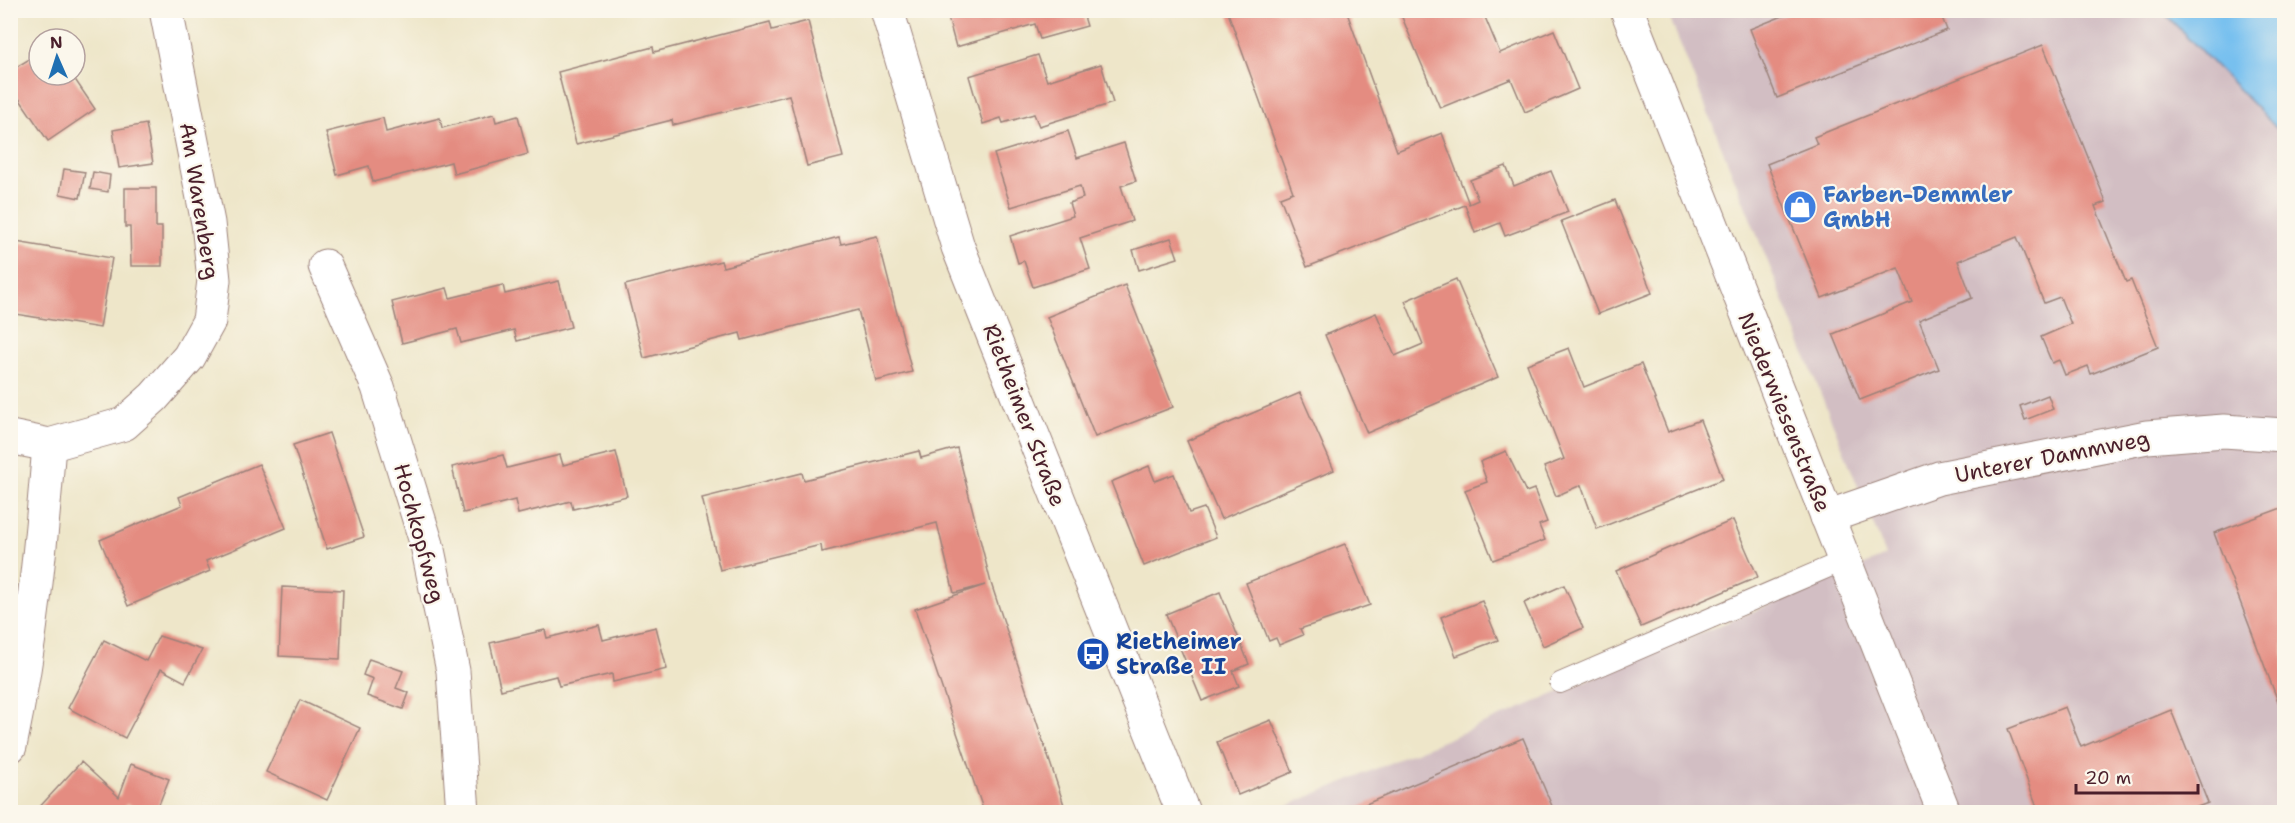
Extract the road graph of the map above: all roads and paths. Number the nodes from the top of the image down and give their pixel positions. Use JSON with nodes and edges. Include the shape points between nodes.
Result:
{"nodes":[{"id":1,"x":166,"y":10,"type":"edge"},
{"id":2,"x":887,"y":10,"type":"edge"},
{"id":3,"x":1627,"y":10,"type":"edge"},
{"id":4,"x":325,"y":267,"type":"dead end"},
{"id":5,"x":2284,"y":435,"type":"edge"},
{"id":6,"x":10,"y":437,"type":"edge"},
{"id":7,"x":48,"y":445,"type":"junction"},
{"id":8,"x":1827,"y":517,"type":"junction"},
{"id":9,"x":1845,"y":560,"type":"junction"},
{"id":10,"x":1560,"y":683,"type":"dead end"},
{"id":11,"x":10,"y":746,"type":"edge"},
{"id":12,"x":463,"y":813,"type":"edge"},
{"id":13,"x":1183,"y":813,"type":"edge"},
{"id":14,"x":1944,"y":813,"type":"edge"}],
"edges":[{"from":1,"to":7,"type":"street","name":"Am Warenberg","via":[[208,223],[214,280],[209,321],[189,357],[124,424]]},
{"from":2,"to":13,"type":"street","name":"Rietheimer Straße","via":[[958,247]]},
{"from":3,"to":8,"type":"street","name":"Niederwiesenstraße"},
{"from":4,"to":12,"type":"street","name":"Hochkopfweg","via":[[378,387],[428,544],[453,671]]},
{"from":5,"to":8,"type":"street","name":"Unterer Dammweg","via":[[2224,431],[2147,437],[1939,477]]},
{"from":6,"to":7,"type":"street","name":"Am Warenberg"},
{"from":7,"to":11,"type":"street","via":[[24,682]]},
{"from":8,"to":9,"type":"street","name":"Niederwiesenstraße"},
{"from":9,"to":10,"type":"lane"},
{"from":9,"to":14,"type":"street","name":"Niederwiesenstraße"}]}
